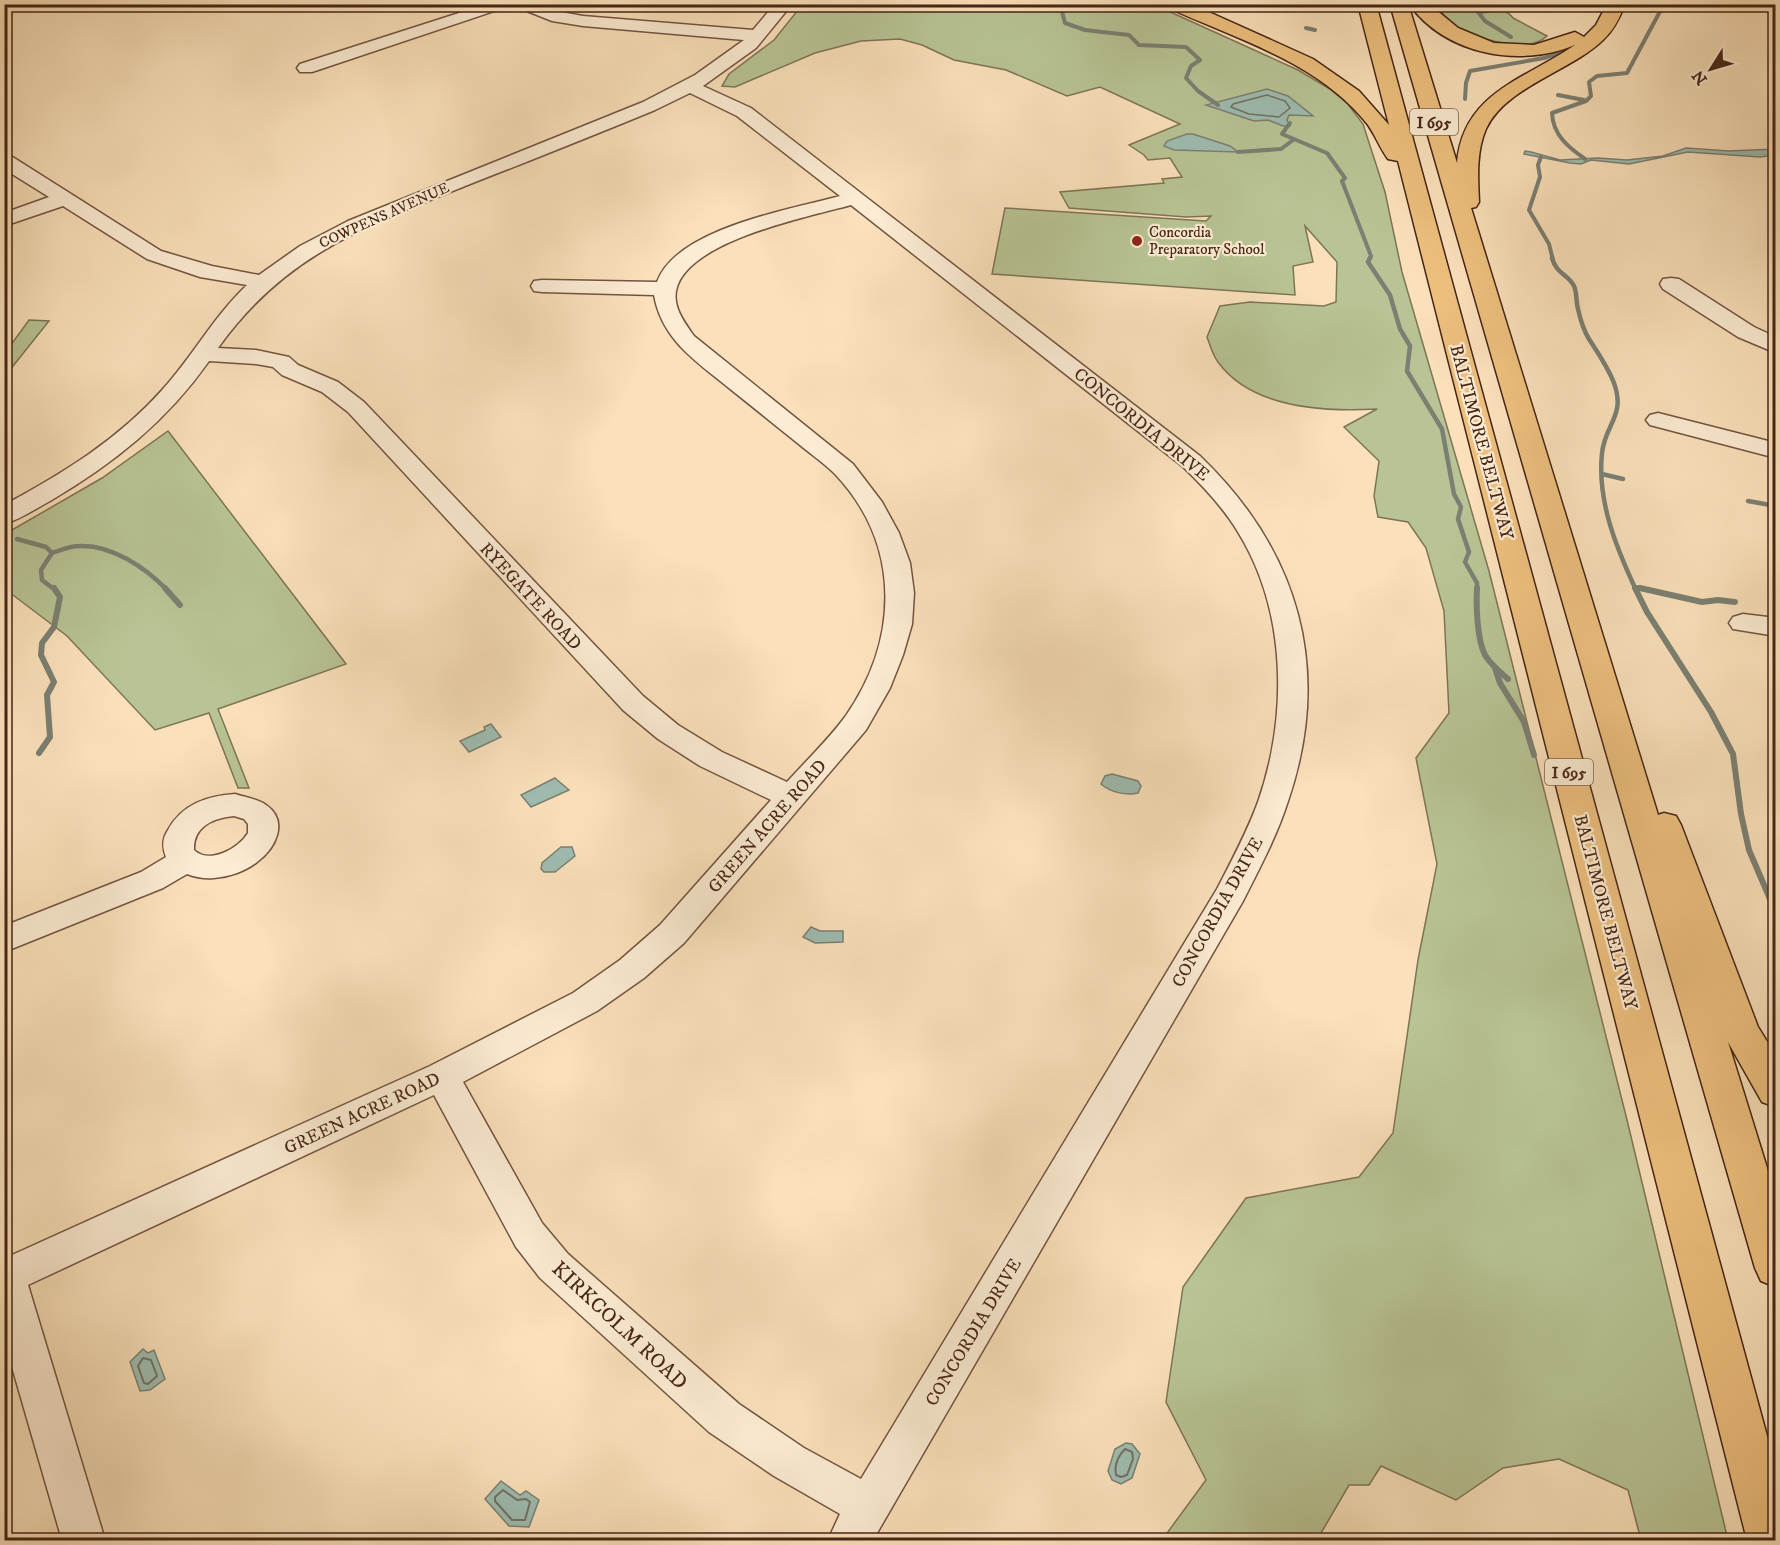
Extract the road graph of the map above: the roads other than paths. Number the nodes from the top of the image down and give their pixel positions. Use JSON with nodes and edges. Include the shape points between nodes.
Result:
{"nodes":[{"id":1,"x":505,"y":4,"type":"edge"},
{"id":2,"x":520,"y":4,"type":"edge"},
{"id":3,"x":784,"y":4,"type":"edge"},
{"id":4,"x":1175,"y":4,"type":"edge"},
{"id":5,"x":1367,"y":4,"type":"edge"},
{"id":6,"x":1399,"y":4,"type":"edge"},
{"id":7,"x":1418,"y":4,"type":"edge"},
{"id":8,"x":1602,"y":4,"type":"edge"},
{"id":9,"x":1616,"y":4,"type":"edge"},
{"id":10,"x":758,"y":36,"type":"junction"},
{"id":11,"x":306,"y":68,"type":"dead end"},
{"id":12,"x":688,"y":86,"type":"junction"},
{"id":13,"x":4,"y":160,"type":"edge"},
{"id":14,"x":1418,"y":196,"type":"junction"},
{"id":15,"x":856,"y":198,"type":"junction"},
{"id":16,"x":64,"y":199,"type":"junction"},
{"id":17,"x":4,"y":220,"type":"edge"},
{"id":18,"x":1469,"y":240,"type":"junction"},
{"id":19,"x":263,"y":282,"type":"junction"},
{"id":20,"x":1671,"y":284,"type":"dead end"},
{"id":21,"x":542,"y":286,"type":"dead end"},
{"id":22,"x":665,"y":289,"type":"junction"},
{"id":23,"x":1776,"y":346,"type":"edge"},
{"id":24,"x":198,"y":361,"type":"junction"},
{"id":25,"x":1658,"y":420,"type":"dead end"},
{"id":26,"x":1776,"y":451,"type":"edge"},
{"id":27,"x":4,"y":516,"type":"edge"},
{"id":28,"x":1581,"y":615,"type":"junction"},
{"id":29,"x":1743,"y":623,"type":"dead end"},
{"id":30,"x":1776,"y":627,"type":"edge"},
{"id":31,"x":792,"y":797,"type":"junction"},
{"id":32,"x":185,"y":860,"type":"dead end"},
{"id":33,"x":4,"y":940,"type":"edge"},
{"id":34,"x":442,"y":1076,"type":"junction"},
{"id":35,"x":1776,"y":1091,"type":"edge"},
{"id":36,"x":1776,"y":1268,"type":"edge"},
{"id":37,"x":5,"y":1274,"type":"edge"},
{"id":38,"x":869,"y":1507,"type":"junction"},
{"id":39,"x":82,"y":1540,"type":"edge"},
{"id":40,"x":849,"y":1540,"type":"edge"},
{"id":41,"x":1771,"y":1540,"type":"edge"}],
"edges":[{"from":1,"to":11,"type":"street"},
{"from":2,"to":10,"type":"street","via":[[583,21]]},
{"from":3,"to":10,"type":"street","name":"COWPENS AVENUE"},
{"from":4,"to":14,"type":"highway","via":[[1306,64],[1347,90],[1373,117]]},
{"from":5,"to":14,"type":"highway","name":"BALTIMORE BELTWAY","number":"I 695"},
{"from":6,"to":18,"type":"highway","number":"I 695"},
{"from":7,"to":8,"type":"highway","via":[[1444,28],[1467,41],[1531,51],[1554,47],[1576,37],[1595,21]]},
{"from":9,"to":18,"type":"highway","via":[[1608,23],[1593,40],[1506,93],[1480,120],[1469,150]]},
{"from":10,"to":12,"type":"street","name":"COWPENS AVENUE"},
{"from":12,"to":15,"type":"street","name":"CONCORDIA DRIVE","via":[[744,112]]},
{"from":12,"to":19,"type":"street","name":"COWPENS AVENUE","via":[[650,106],[365,220],[315,246]]},
{"from":13,"to":16,"type":"street"},
{"from":14,"to":41,"type":"highway","name":"BALTIMORE BELTWAY","number":"I 695"},
{"from":15,"to":22,"type":"street","via":[[744,229],[706,244],[680,264]]},
{"from":15,"to":38,"type":"street","name":"CONCORDIA DRIVE","via":[[1162,437],[1227,498],[1251,531],[1277,585],[1288,641],[1292,699],[1287,744],[1274,799],[1227,901]]},
{"from":16,"to":17,"type":"street"},
{"from":16,"to":19,"type":"street","via":[[154,255],[208,272]]},
{"from":18,"to":28,"type":"highway","number":"I 695"},
{"from":19,"to":24,"type":"street","name":"COWPENS AVENUE","via":[[232,312]]},
{"from":20,"to":23,"type":"street","via":[[1746,332]]},
{"from":21,"to":22,"type":"street"},
{"from":22,"to":31,"type":"street","name":"GREEN ACRE ROAD","via":[[664,305],[686,341],[844,469],[882,520],[895,551],[901,617],[879,686],[856,723]]},
{"from":24,"to":27,"type":"street","name":"COWPENS AVENUE","via":[[159,409],[122,442],[80,473]]},
{"from":24,"to":31,"type":"street","name":"RYEGATE ROAD","via":[[268,372],[290,370],[330,387],[356,407],[633,703],[668,732],[711,759]]},
{"from":25,"to":26,"type":"street"},
{"from":28,"to":35,"type":"highway","via":[[1741,1031]]},
{"from":28,"to":36,"type":"highway","number":"I 695"},
{"from":29,"to":30,"type":"street"},
{"from":31,"to":34,"type":"street","name":"GREEN ACRE ROAD","via":[[672,934],[632,969],[585,1002]]},
{"from":32,"to":33,"type":"street","via":[[152,880]]},
{"from":34,"to":37,"type":"street","name":"GREEN ACRE ROAD"},
{"from":34,"to":38,"type":"street","name":"KIRKCOLM ROAD","via":[[529,1235],[554,1266],[723,1418],[789,1462]]},
{"from":37,"to":39,"type":"street"},
{"from":38,"to":40,"type":"street","name":"CONCORDIA DRIVE"}]}
